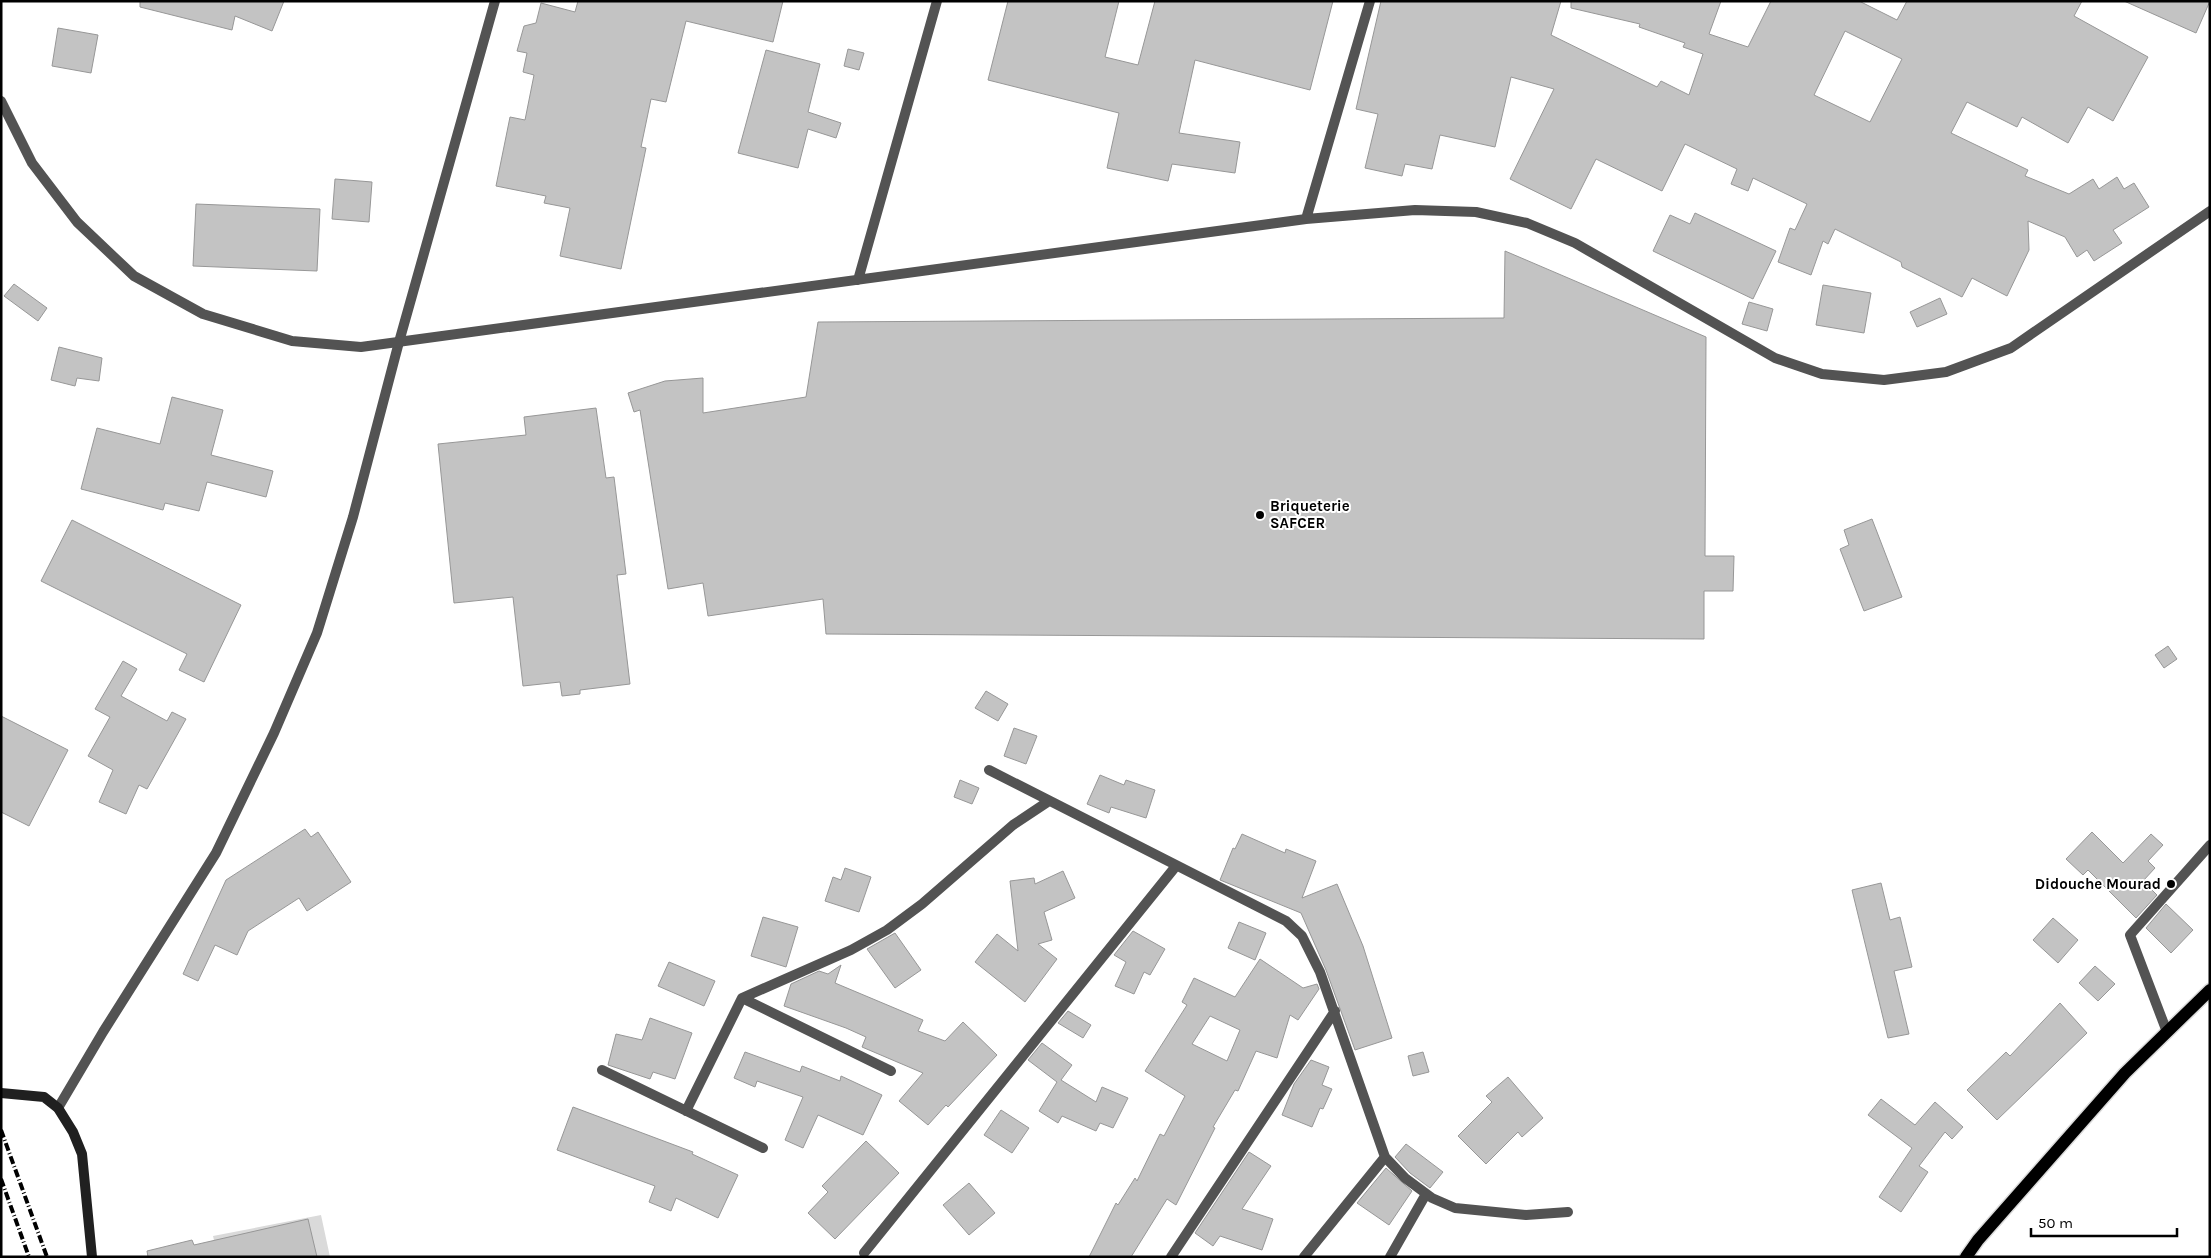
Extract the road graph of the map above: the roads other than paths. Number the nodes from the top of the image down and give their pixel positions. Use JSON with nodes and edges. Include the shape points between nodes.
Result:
{"nodes":[{"id":1,"x":495,"y":1,"type":"edge"},
{"id":2,"x":937,"y":1,"type":"edge"},
{"id":3,"x":1370,"y":1,"type":"edge"},
{"id":4,"x":1,"y":101,"type":"edge"},
{"id":5,"x":2210,"y":211,"type":"edge"},
{"id":6,"x":1306,"y":219,"type":"junction"},
{"id":7,"x":858,"y":280,"type":"junction"},
{"id":8,"x":399,"y":342,"type":"junction"},
{"id":9,"x":989,"y":770,"type":"dead end"},
{"id":10,"x":1049,"y":802,"type":"junction"},
{"id":11,"x":2210,"y":845,"type":"edge"},
{"id":12,"x":1176,"y":866,"type":"junction"},
{"id":13,"x":2210,"y":990,"type":"edge"},
{"id":14,"x":742,"y":998,"type":"junction"},
{"id":15,"x":1335,"y":1011,"type":"junction"},
{"id":16,"x":2167,"y":1032,"type":"junction"},
{"id":17,"x":602,"y":1070,"type":"dead end"},
{"id":18,"x":891,"y":1071,"type":"dead end"},
{"id":19,"x":1,"y":1094,"type":"edge"},
{"id":20,"x":58,"y":1108,"type":"junction"},
{"id":21,"x":686,"y":1111,"type":"junction"},
{"id":22,"x":763,"y":1148,"type":"dead end"},
{"id":23,"x":1385,"y":1157,"type":"junction"},
{"id":24,"x":1426,"y":1194,"type":"junction"},
{"id":25,"x":1568,"y":1212,"type":"dead end"},
{"id":26,"x":864,"y":1252,"type":"dead end"},
{"id":27,"x":92,"y":1257,"type":"edge"},
{"id":28,"x":1171,"y":1257,"type":"edge"},
{"id":29,"x":1304,"y":1257,"type":"edge"},
{"id":30,"x":1390,"y":1257,"type":"edge"},
{"id":31,"x":1966,"y":1257,"type":"edge"}],
"edges":[{"from":1,"to":8,"type":"street"},
{"from":2,"to":7,"type":"street"},
{"from":3,"to":6,"type":"street"},
{"from":4,"to":8,"type":"street","via":[[32,163],[76,222],[134,276],[203,314],[292,341],[361,346]]},
{"from":5,"to":6,"type":"street","via":[[2011,348],[1946,372],[1884,380],[1822,374],[1775,358],[1575,243],[1527,223],[1476,212],[1415,210]]},
{"from":6,"to":7,"type":"street"},
{"from":7,"to":8,"type":"street"},
{"from":8,"to":20,"type":"street","via":[[353,517],[317,634],[274,733],[216,852]]},
{"from":9,"to":10,"type":"street"},
{"from":10,"to":12,"type":"street"},
{"from":10,"to":14,"type":"street","via":[[1013,824],[922,904],[887,930],[851,950]]},
{"from":11,"to":16,"type":"street","via":[[2130,935]]},
{"from":12,"to":15,"type":"street","via":[[1286,921],[1302,936]]},
{"from":12,"to":26,"type":"street"},
{"from":13,"to":16,"type":"main road"},
{"from":14,"to":18,"type":"street"},
{"from":14,"to":21,"type":"street"},
{"from":15,"to":23,"type":"street"},
{"from":15,"to":28,"type":"street"},
{"from":16,"to":31,"type":"main road","via":[[2125,1073]]},
{"from":17,"to":21,"type":"street"},
{"from":19,"to":20,"type":"main road","via":[[44,1097]]},
{"from":20,"to":27,"type":"main road","via":[[82,1154]]},
{"from":21,"to":22,"type":"street"},
{"from":23,"to":24,"type":"street"},
{"from":23,"to":29,"type":"street"},
{"from":24,"to":25,"type":"street","via":[[1456,1208],[1486,1212],[1526,1215]]},
{"from":24,"to":30,"type":"street"}]}
